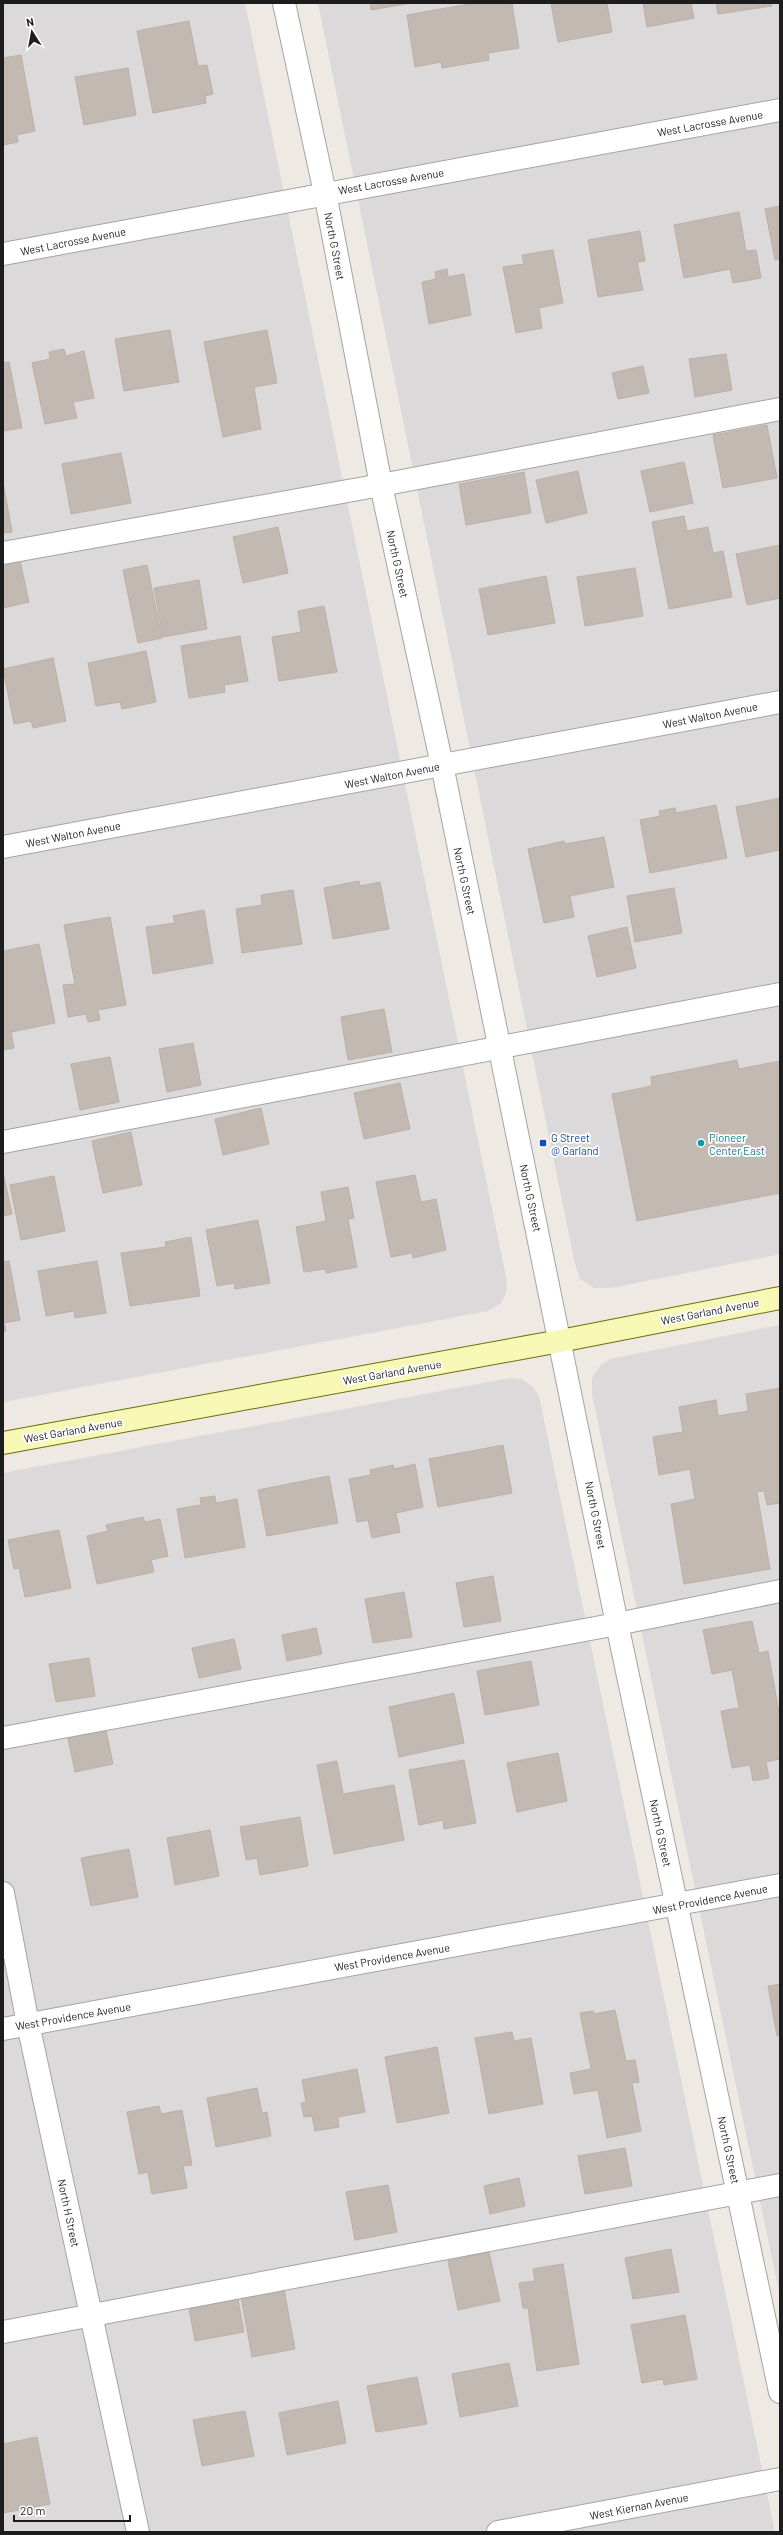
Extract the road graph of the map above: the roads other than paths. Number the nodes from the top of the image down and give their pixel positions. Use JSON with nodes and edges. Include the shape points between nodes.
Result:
{"nodes":[{"id":1,"x":284,"y":3,"type":"edge"},
{"id":2,"x":780,"y":110,"type":"edge"},
{"id":3,"x":325,"y":193,"type":"junction"},
{"id":4,"x":3,"y":254,"type":"edge"},
{"id":5,"x":780,"y":409,"type":"edge"},
{"id":6,"x":381,"y":485,"type":"junction"},
{"id":7,"x":3,"y":553,"type":"edge"},
{"id":8,"x":780,"y":702,"type":"edge"},
{"id":9,"x":442,"y":765,"type":"junction"},
{"id":10,"x":3,"y":847,"type":"edge"},
{"id":11,"x":780,"y":994,"type":"edge"},
{"id":12,"x":500,"y":1046,"type":"junction"},
{"id":13,"x":3,"y":1142,"type":"edge"},
{"id":14,"x":780,"y":1298,"type":"edge"},
{"id":15,"x":560,"y":1341,"type":"junction"},
{"id":16,"x":3,"y":1443,"type":"edge"},
{"id":17,"x":780,"y":1591,"type":"edge"},
{"id":18,"x":618,"y":1624,"type":"junction"},
{"id":19,"x":3,"y":1738,"type":"edge"},
{"id":20,"x":780,"y":1885,"type":"edge"},
{"id":21,"x":3,"y":1893,"type":"edge"},
{"id":22,"x":676,"y":1905,"type":"junction"},
{"id":23,"x":28,"y":2024,"type":"junction"},
{"id":24,"x":3,"y":2029,"type":"edge"},
{"id":25,"x":780,"y":2185,"type":"edge"},
{"id":26,"x":738,"y":2193,"type":"junction"},
{"id":27,"x":91,"y":2316,"type":"junction"},
{"id":28,"x":3,"y":2332,"type":"edge"},
{"id":29,"x":780,"y":2392,"type":"edge"},
{"id":30,"x":780,"y":2479,"type":"edge"},
{"id":31,"x":138,"y":2532,"type":"edge"},
{"id":32,"x":498,"y":2532,"type":"edge"}],
"edges":[{"from":1,"to":3,"type":"street","name":"North G Street"},
{"from":2,"to":3,"type":"street","name":"West Lacrosse Avenue"},
{"from":3,"to":4,"type":"street","name":"West Lacrosse Avenue"},
{"from":3,"to":6,"type":"street","name":"North G Street"},
{"from":5,"to":6,"type":"street"},
{"from":6,"to":7,"type":"street"},
{"from":6,"to":9,"type":"street","name":"North G Street"},
{"from":8,"to":9,"type":"street","name":"West Walton Avenue"},
{"from":9,"to":10,"type":"street","name":"West Walton Avenue"},
{"from":9,"to":12,"type":"street","name":"North G Street"},
{"from":11,"to":12,"type":"street"},
{"from":12,"to":13,"type":"street"},
{"from":12,"to":15,"type":"street","name":"North G Street"},
{"from":14,"to":15,"type":"street","name":"West Garland Avenue"},
{"from":15,"to":16,"type":"street","name":"West Garland Avenue"},
{"from":15,"to":18,"type":"street","name":"North G Street"},
{"from":17,"to":18,"type":"street"},
{"from":18,"to":19,"type":"street"},
{"from":18,"to":22,"type":"street","name":"North G Street"},
{"from":20,"to":22,"type":"street","name":"West Providence Avenue"},
{"from":21,"to":23,"type":"street","name":"North H Street"},
{"from":22,"to":23,"type":"street","name":"West Providence Avenue"},
{"from":22,"to":26,"type":"street","name":"North G Street"},
{"from":23,"to":24,"type":"street","name":"West Providence Avenue"},
{"from":23,"to":27,"type":"street","name":"North H Street"},
{"from":25,"to":26,"type":"street"},
{"from":26,"to":27,"type":"street"},
{"from":26,"to":29,"type":"street","name":"North G Street"},
{"from":27,"to":28,"type":"street"},
{"from":27,"to":31,"type":"street","name":"North H Street"},
{"from":30,"to":32,"type":"street","name":"West Kiernan Avenue"}]}
